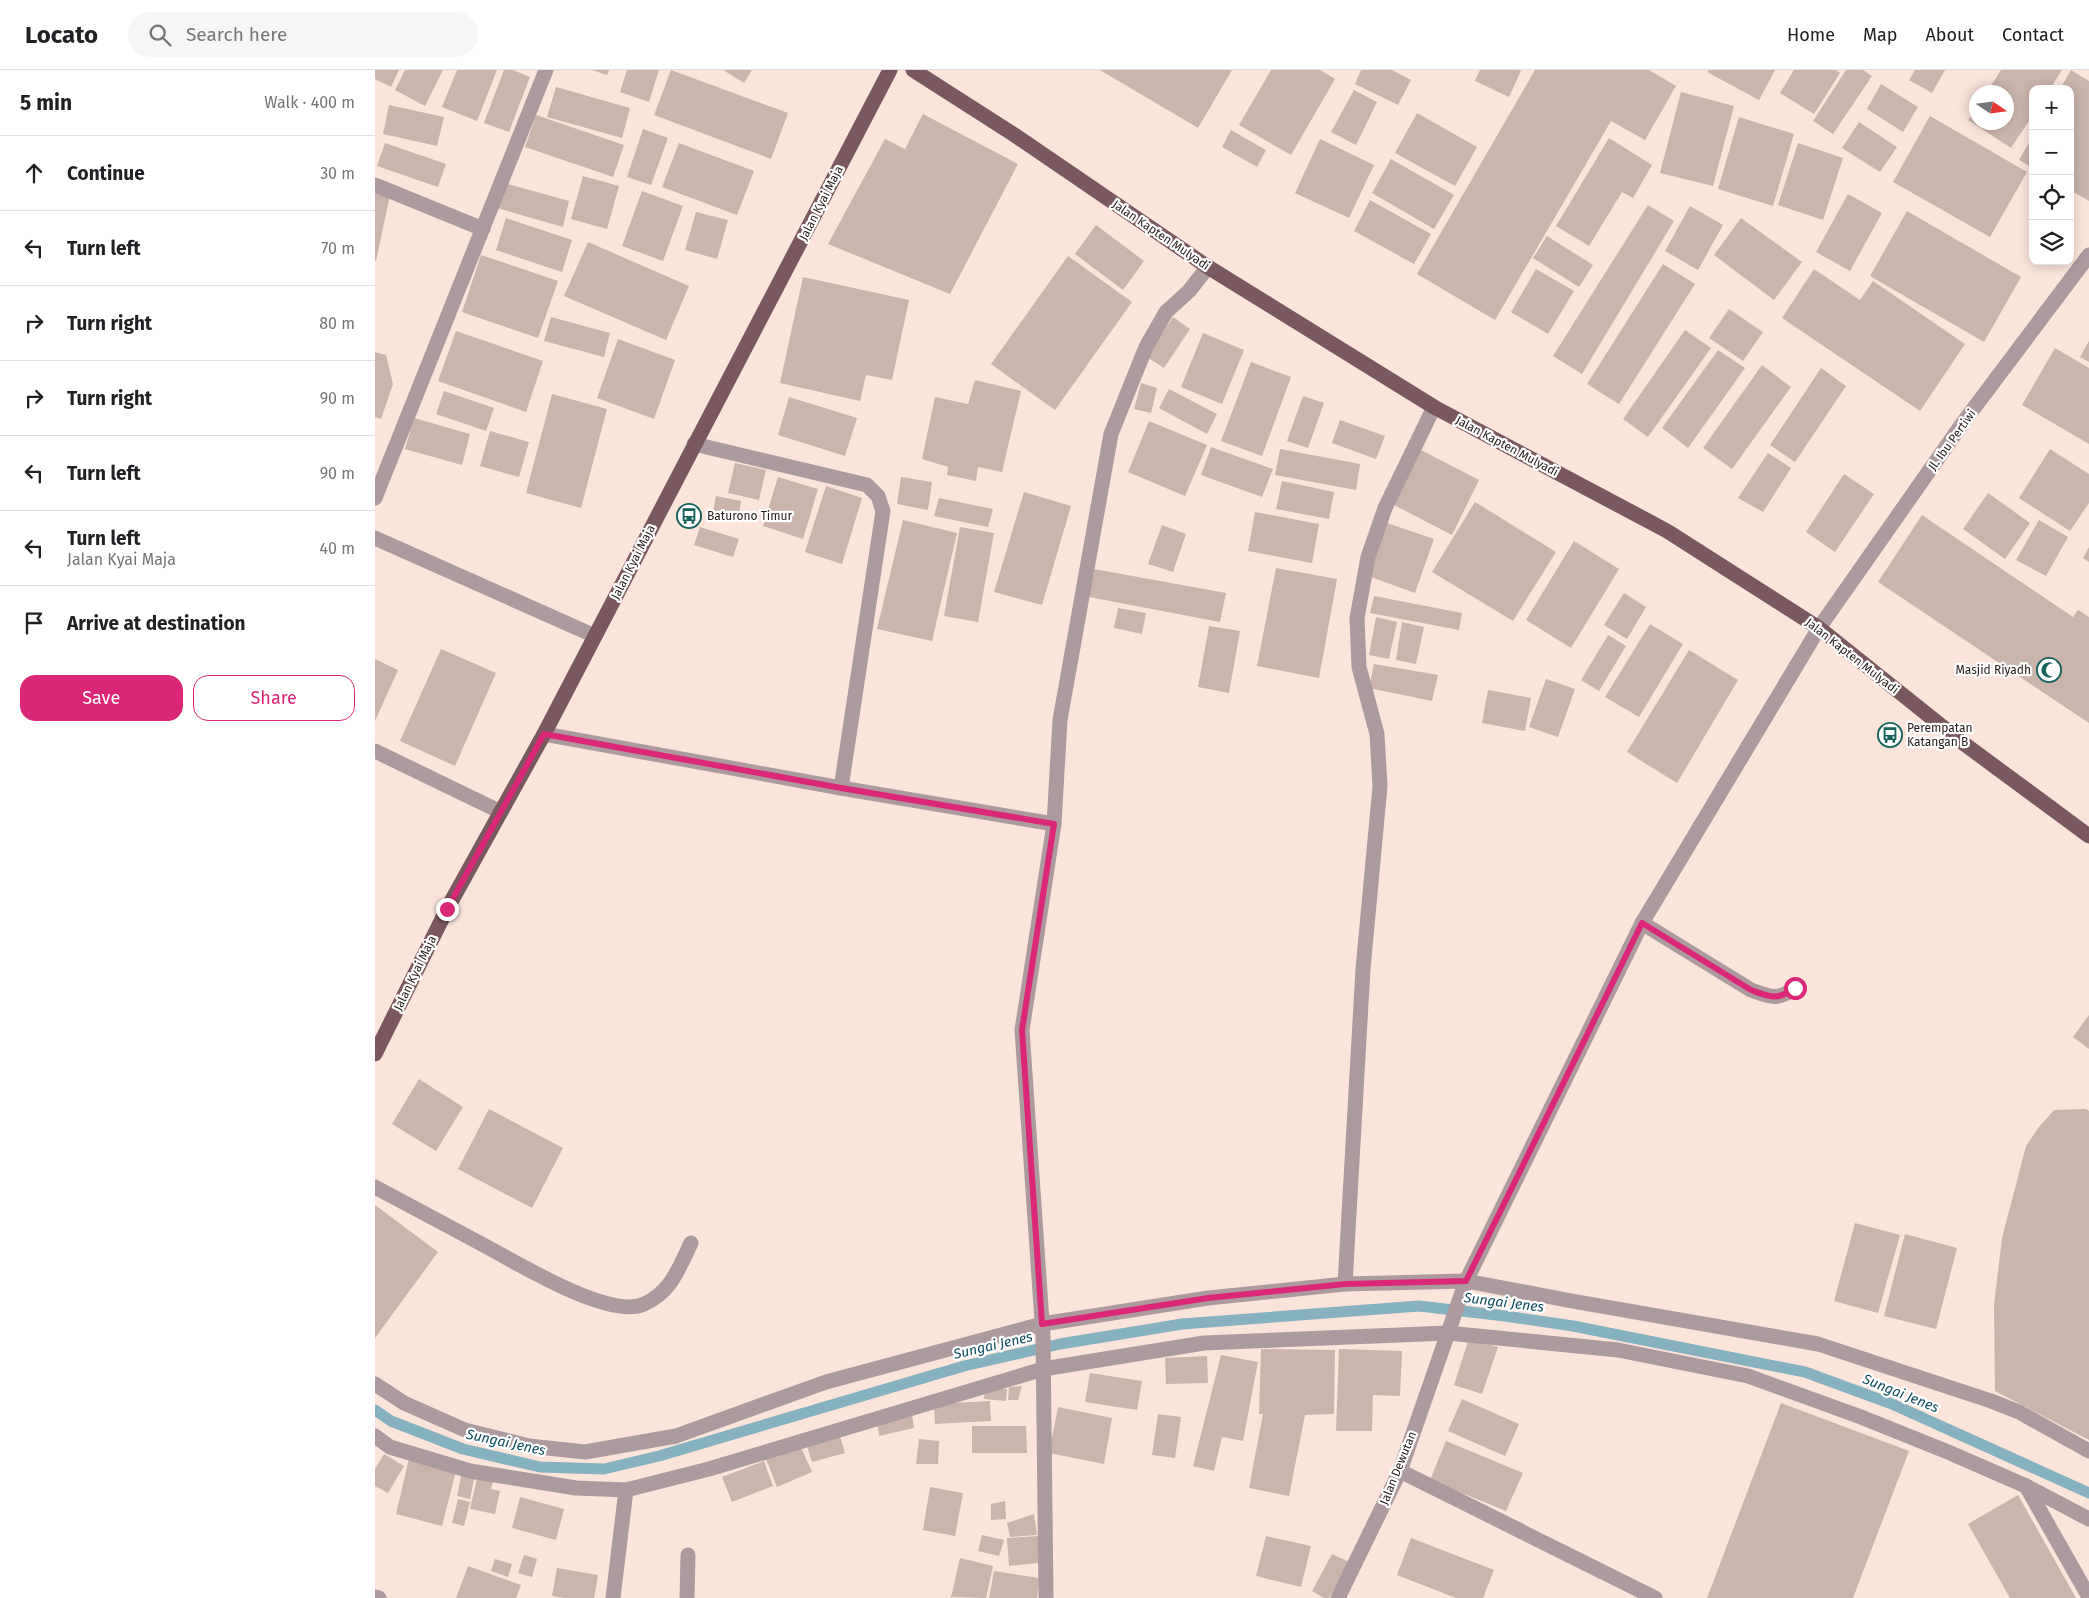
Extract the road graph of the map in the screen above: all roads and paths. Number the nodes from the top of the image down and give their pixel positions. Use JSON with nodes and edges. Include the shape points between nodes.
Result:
{"nodes":[{"id":1,"x":545,"y":70,"type":"edge"},
{"id":2,"x":890,"y":70,"type":"edge"},
{"id":3,"x":913,"y":70,"type":"edge"},
{"id":4,"x":375,"y":185,"type":"edge"},
{"id":5,"x":483,"y":230,"type":"junction"},
{"id":6,"x":2089,"y":255,"type":"edge"},
{"id":7,"x":1208,"y":267,"type":"junction"},
{"id":8,"x":1435,"y":407,"type":"junction"},
{"id":9,"x":694,"y":444,"type":"junction"},
{"id":10,"x":375,"y":498,"type":"edge"},
{"id":11,"x":375,"y":538,"type":"edge"},
{"id":12,"x":1819,"y":628,"type":"junction"},
{"id":13,"x":595,"y":636,"type":"junction"},
{"id":14,"x":544,"y":734,"type":"junction"},
{"id":15,"x":375,"y":751,"type":"edge"},
{"id":16,"x":841,"y":788,"type":"junction"},
{"id":17,"x":501,"y":812,"type":"junction"},
{"id":18,"x":1054,"y":824,"type":"junction"},
{"id":19,"x":2089,"y":836,"type":"edge"},
{"id":20,"x":1642,"y":923,"type":"junction"},
{"id":21,"x":1795,"y":988,"type":"dead end"},
{"id":22,"x":375,"y":1054,"type":"edge"},
{"id":23,"x":375,"y":1187,"type":"edge"},
{"id":24,"x":691,"y":1243,"type":"dead end"},
{"id":25,"x":1345,"y":1284,"type":"junction"},
{"id":26,"x":1464,"y":1287,"type":"junction"},
{"id":27,"x":1449,"y":1329,"type":"junction"},
{"id":28,"x":1042,"y":1330,"type":"junction"},
{"id":29,"x":1043,"y":1365,"type":"junction"},
{"id":30,"x":375,"y":1384,"type":"edge"},
{"id":31,"x":375,"y":1436,"type":"edge"},
{"id":32,"x":2089,"y":1450,"type":"edge"},
{"id":33,"x":1400,"y":1471,"type":"junction"},
{"id":34,"x":2027,"y":1486,"type":"junction"},
{"id":35,"x":625,"y":1490,"type":"junction"},
{"id":36,"x":2089,"y":1519,"type":"edge"},
{"id":37,"x":688,"y":1555,"type":"dead end"},
{"id":38,"x":375,"y":1597,"type":"edge"},
{"id":39,"x":2089,"y":1597,"type":"edge"},
{"id":40,"x":379,"y":1598,"type":"edge"},
{"id":41,"x":613,"y":1598,"type":"edge"},
{"id":42,"x":687,"y":1598,"type":"edge"},
{"id":43,"x":1046,"y":1598,"type":"edge"},
{"id":44,"x":1338,"y":1598,"type":"edge"},
{"id":45,"x":1655,"y":1598,"type":"edge"}],
"edges":[{"from":1,"to":5,"type":"street"},
{"from":2,"to":9,"type":"main road","name":"Jalan Kyai Maja"},
{"from":3,"to":7,"type":"main road","name":"Jalan Kapten Mulyadi"},
{"from":4,"to":5,"type":"street"},
{"from":5,"to":10,"type":"street"},
{"from":6,"to":12,"type":"street","name":"Jl. Ibu Pertiwi","via":[[1962,424]]},
{"from":7,"to":8,"type":"main road","name":"Jalan Kapten Mulyadi"},
{"from":7,"to":18,"type":"street","via":[[1166,312],[1146,347],[1111,434],[1060,720]]},
{"from":8,"to":12,"type":"main road","name":"Jalan Kapten Mulyadi","via":[[1667,531]]},
{"from":8,"to":25,"type":"street","via":[[1385,508],[1368,558],[1357,618],[1359,667],[1377,734],[1380,786],[1363,969]]},
{"from":9,"to":13,"type":"main road","name":"Jalan Kyai Maja"},
{"from":9,"to":16,"type":"street","via":[[867,485],[878,496],[883,511]]},
{"from":11,"to":13,"type":"street"},
{"from":12,"to":19,"type":"main road","name":"Jalan Kapten Mulyadi","via":[[1963,743]]},
{"from":12,"to":20,"type":"street","name":"Jl. Ibu Pertiwi"},
{"from":13,"to":14,"type":"main road","name":"Jalan Kyai Maja"},
{"from":14,"to":16,"type":"street"},
{"from":14,"to":17,"type":"main road","name":"Jalan Kyai Maja"},
{"from":15,"to":17,"type":"street"},
{"from":16,"to":18,"type":"street"},
{"from":17,"to":22,"type":"main road","name":"Jalan Kyai Maja","via":[[447,909]]},
{"from":18,"to":28,"type":"street","via":[[1022,1030]]},
{"from":20,"to":21,"type":"street","via":[[1751,990],[1771,997]]},
{"from":20,"to":26,"type":"street","name":"Jalan Dewutan"},
{"from":23,"to":24,"type":"street","via":[[553,1283],[618,1307],[643,1305],[669,1286]]},
{"from":25,"to":26,"type":"street"},
{"from":25,"to":28,"type":"street","via":[[1208,1298]]},
{"from":26,"to":27,"type":"street","name":"Jalan Dewutan"},
{"from":26,"to":32,"type":"street","via":[[1572,1301],[1818,1344],[1991,1401],[2019,1412]]},
{"from":27,"to":29,"type":"street","via":[[1204,1343]]},
{"from":27,"to":33,"type":"street","name":"Jalan Dewutan"},
{"from":27,"to":34,"type":"street","via":[[1618,1350],[1747,1376],[1869,1421]]},
{"from":28,"to":29,"type":"street"},
{"from":28,"to":30,"type":"street","via":[[826,1382],[677,1436],[585,1452],[529,1446],[465,1430],[404,1403]]},
{"from":29,"to":35,"type":"street","via":[[709,1469]]},
{"from":29,"to":43,"type":"street"},
{"from":31,"to":35,"type":"street","via":[[390,1447],[470,1471],[576,1488]]},
{"from":33,"to":44,"type":"street","name":"Jalan Dewutan"},
{"from":33,"to":45,"type":"street"},
{"from":34,"to":36,"type":"street"},
{"from":34,"to":39,"type":"street"},
{"from":35,"to":41,"type":"street"},
{"from":37,"to":42,"type":"street"},
{"from":38,"to":40,"type":"street"}]}
